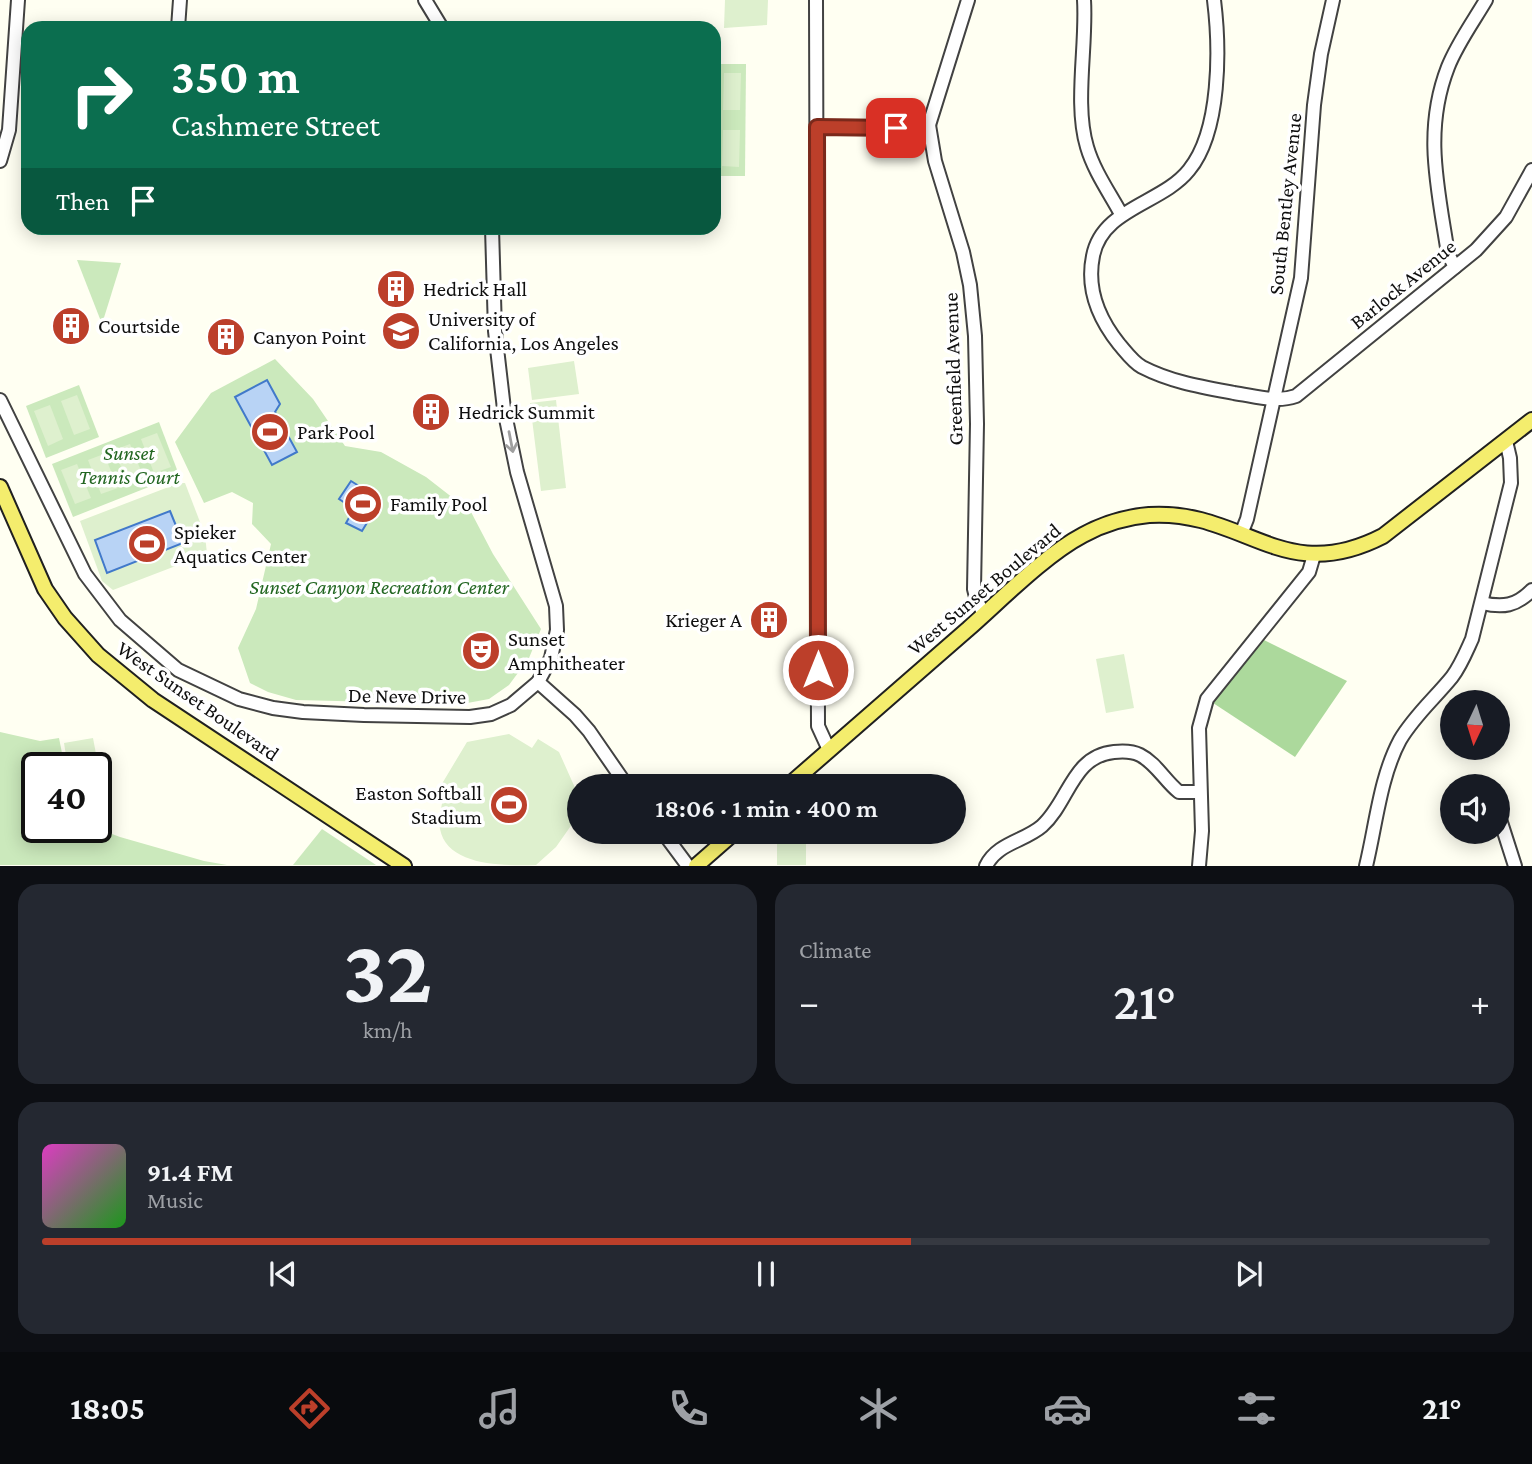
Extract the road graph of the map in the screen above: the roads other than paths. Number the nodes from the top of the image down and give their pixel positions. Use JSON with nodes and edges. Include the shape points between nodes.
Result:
{"nodes":[{"id":1,"x":18,"y":0,"type":"edge"},
{"id":2,"x":180,"y":0,"type":"edge"},
{"id":3,"x":425,"y":0,"type":"edge"},
{"id":4,"x":816,"y":0,"type":"edge"},
{"id":5,"x":968,"y":0,"type":"edge"},
{"id":6,"x":1084,"y":0,"type":"edge"},
{"id":7,"x":1214,"y":0,"type":"edge"},
{"id":8,"x":1333,"y":0,"type":"edge"},
{"id":9,"x":1486,"y":0,"type":"edge"},
{"id":10,"x":178,"y":21,"type":"edge"},
{"id":11,"x":438,"y":21,"type":"edge"},
{"id":12,"x":929,"y":125,"type":"junction"},
{"id":13,"x":817,"y":127,"type":"junction"},
{"id":14,"x":0,"y":161,"type":"edge"},
{"id":15,"x":1532,"y":170,"type":"edge"},
{"id":16,"x":1121,"y":214,"type":"junction"},
{"id":17,"x":492,"y":235,"type":"edge"},
{"id":18,"x":1455,"y":267,"type":"junction"},
{"id":19,"x":0,"y":400,"type":"edge"},
{"id":20,"x":1275,"y":400,"type":"junction"},
{"id":21,"x":1532,"y":420,"type":"edge"},
{"id":22,"x":1506,"y":441,"type":"junction"},
{"id":23,"x":0,"y":487,"type":"edge"},
{"id":24,"x":1241,"y":534,"type":"junction"},
{"id":25,"x":1314,"y":555,"type":"junction"},
{"id":26,"x":1532,"y":590,"type":"edge"},
{"id":27,"x":1482,"y":603,"type":"junction"},
{"id":28,"x":984,"y":614,"type":"junction"},
{"id":29,"x":538,"y":682,"type":"junction"},
{"id":30,"x":829,"y":750,"type":"junction"},
{"id":31,"x":618,"y":774,"type":"edge"},
{"id":32,"x":802,"y":774,"type":"edge"},
{"id":33,"x":1200,"y":792,"type":"junction"},
{"id":34,"x":672,"y":844,"type":"edge"},
{"id":35,"x":721,"y":844,"type":"edge"},
{"id":36,"x":1509,"y":844,"type":"edge"},
{"id":37,"x":404,"y":866,"type":"edge"},
{"id":38,"x":688,"y":866,"type":"edge"},
{"id":39,"x":696,"y":866,"type":"edge"},
{"id":40,"x":986,"y":866,"type":"edge"},
{"id":41,"x":1199,"y":866,"type":"edge"},
{"id":42,"x":1366,"y":866,"type":"edge"},
{"id":43,"x":1516,"y":866,"type":"edge"}],
"edges":[{"from":1,"to":14,"type":"street","via":[[9,130]]},
{"from":2,"to":10,"type":"street"},
{"from":3,"to":11,"type":"street"},
{"from":4,"to":13,"type":"street"},
{"from":5,"to":12,"type":"street"},
{"from":6,"to":16,"type":"street","via":[[1082,115],[1086,146]]},
{"from":7,"to":16,"type":"street","via":[[1213,115],[1203,147],[1189,171],[1168,189]]},
{"from":8,"to":20,"type":"street","name":"South Bentley Avenue","via":[[1314,105],[1301,278]]},
{"from":9,"to":18,"type":"street","via":[[1449,64],[1433,131],[1448,254]]},
{"from":12,"to":13,"type":"street"},
{"from":12,"to":28,"type":"street","name":"Greenfield Avenue","via":[[970,285],[977,424],[974,589]]},
{"from":13,"to":30,"type":"street","via":[[818,726]]},
{"from":15,"to":18,"type":"street","name":"Barlock Avenue","via":[[1506,217]]},
{"from":16,"to":20,"type":"street","via":[[1105,230],[1093,253],[1091,276],[1095,304],[1105,327],[1124,350],[1139,366],[1168,379]]},
{"from":17,"to":29,"type":"street","name":"De Neve Drive","one_way":true,"via":[[496,340],[505,409],[517,472],[557,618],[555,645]]},
{"from":18,"to":20,"type":"street","name":"Barlock Avenue","via":[[1296,396]]},
{"from":19,"to":29,"type":"street","name":"De Neve Drive","via":[[72,552],[100,597],[178,670],[239,699],[303,712],[470,717],[511,705]]},
{"from":20,"to":24,"type":"street","name":"South Bentley Avenue"},
{"from":21,"to":22,"type":"main road","name":"West Sunset Boulevard"},
{"from":22,"to":25,"type":"main road","name":"West Sunset Boulevard","via":[[1383,536],[1345,551]]},
{"from":22,"to":27,"type":"street","via":[[1511,483]]},
{"from":23,"to":37,"type":"main road","name":"West Sunset Boulevard","via":[[45,589],[98,655],[153,700]]},
{"from":24,"to":25,"type":"main road","name":"West Sunset Boulevard","via":[[1273,547]]},
{"from":24,"to":28,"type":"main road","name":"West Sunset Boulevard","via":[[1210,521],[1172,514],[1116,521],[1061,549]]},
{"from":25,"to":33,"type":"street","via":[[1309,572],[1207,699],[1199,728]]},
{"from":26,"to":27,"type":"street","via":[[1510,606]]},
{"from":27,"to":42,"type":"street","via":[[1461,662],[1398,743],[1388,767]]},
{"from":28,"to":30,"type":"main road","name":"West Sunset Boulevard"},
{"from":29,"to":31,"type":"street","via":[[589,731]]},
{"from":30,"to":32,"type":"main road","name":"West Sunset Boulevard"},
{"from":33,"to":40,"type":"street","via":[[1179,792],[1139,754],[1105,753],[1077,772],[1058,809],[1042,826],[999,850]]},
{"from":33,"to":41,"type":"street"},
{"from":34,"to":38,"type":"street"},
{"from":35,"to":39,"type":"main road"},
{"from":36,"to":43,"type":"street"}]}
